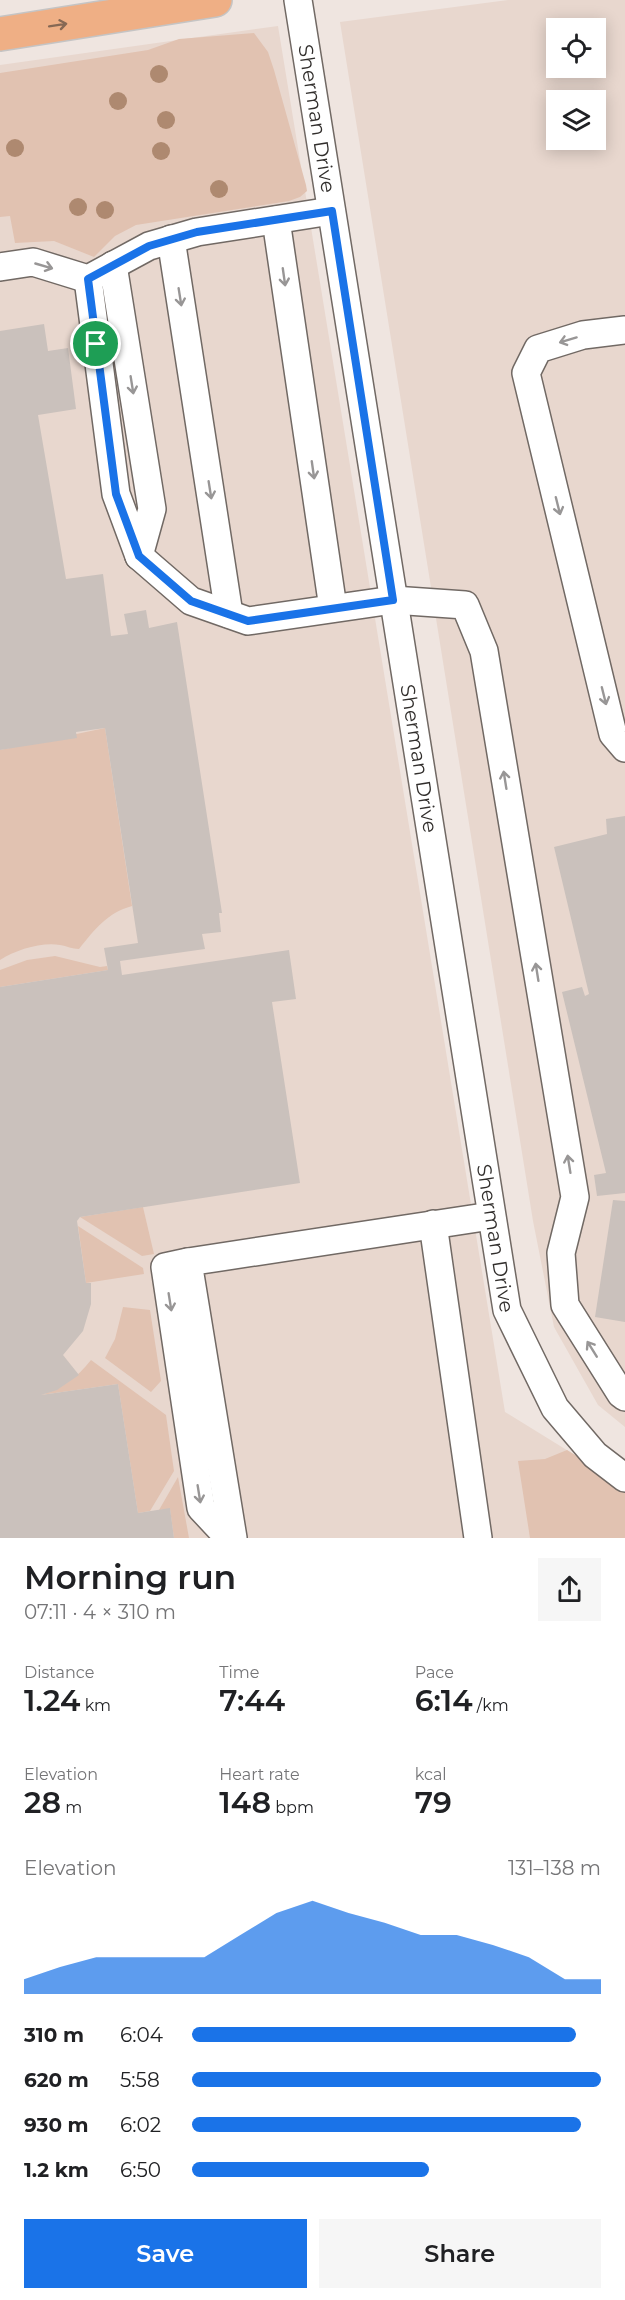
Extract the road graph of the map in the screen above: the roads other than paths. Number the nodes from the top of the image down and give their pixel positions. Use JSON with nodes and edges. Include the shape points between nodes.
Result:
{"nodes":[{"id":1,"x":215,"y":0,"type":"edge"},
{"id":2,"x":298,"y":0,"type":"edge"},
{"id":3,"x":0,"y":34,"type":"edge"},
{"id":4,"x":332,"y":211,"type":"junction"},
{"id":5,"x":276,"y":220,"type":"junction"},
{"id":6,"x":171,"y":240,"type":"junction"},
{"id":7,"x":113,"y":265,"type":"junction"},
{"id":8,"x":0,"y":267,"type":"edge"},
{"id":9,"x":88,"y":279,"type":"junction"},
{"id":10,"x":625,"y":330,"type":"edge"},
{"id":11,"x":139,"y":556,"type":"junction"},
{"id":12,"x":393,"y":600,"type":"junction"},
{"id":13,"x":333,"y":608,"type":"junction"},
{"id":14,"x":228,"y":614,"type":"junction"},
{"id":15,"x":625,"y":748,"type":"edge"},
{"id":16,"x":491,"y":1216,"type":"junction"},
{"id":17,"x":433,"y":1224,"type":"junction"},
{"id":18,"x":625,"y":1397,"type":"edge"},
{"id":19,"x":625,"y":1478,"type":"edge"},
{"id":20,"x":231,"y":1538,"type":"edge"},
{"id":21,"x":478,"y":1538,"type":"edge"}],
"edges":[{"from":3,"to":1,"type":"main road","one_way":true},
{"from":2,"to":4,"type":"street","name":"Sherman Drive"},
{"from":4,"to":5,"type":"street"},
{"from":4,"to":12,"type":"street","name":"Sherman Drive"},
{"from":5,"to":6,"type":"street"},
{"from":5,"to":13,"type":"street","one_way":true},
{"from":6,"to":7,"type":"street","via":[[149,246]]},
{"from":6,"to":14,"type":"street","one_way":true},
{"from":7,"to":9,"type":"street"},
{"from":7,"to":11,"type":"street","one_way":true,"via":[[152,509]]},
{"from":8,"to":9,"type":"street","one_way":true,"via":[[33,262]]},
{"from":9,"to":11,"type":"street","via":[[116,494]]},
{"from":10,"to":15,"type":"street","one_way":true,"via":[[583,335],[537,349],[526,374],[613,734]]},
{"from":11,"to":14,"type":"street","via":[[191,601]]},
{"from":12,"to":13,"type":"street"},
{"from":12,"to":16,"type":"street","name":"Sherman Drive"},
{"from":18,"to":12,"type":"street","one_way":true,"via":[[565,1305],[561,1253],[575,1197],[484,651],[465,605]]},
{"from":13,"to":14,"type":"street","via":[[248,621]]},
{"from":16,"to":17,"type":"street"},
{"from":16,"to":19,"type":"street","name":"Sherman Drive","via":[[507,1310],[555,1408],[595,1455]]},
{"from":17,"to":20,"type":"street","via":[[188,1262]]},
{"from":17,"to":21,"type":"street"}]}
